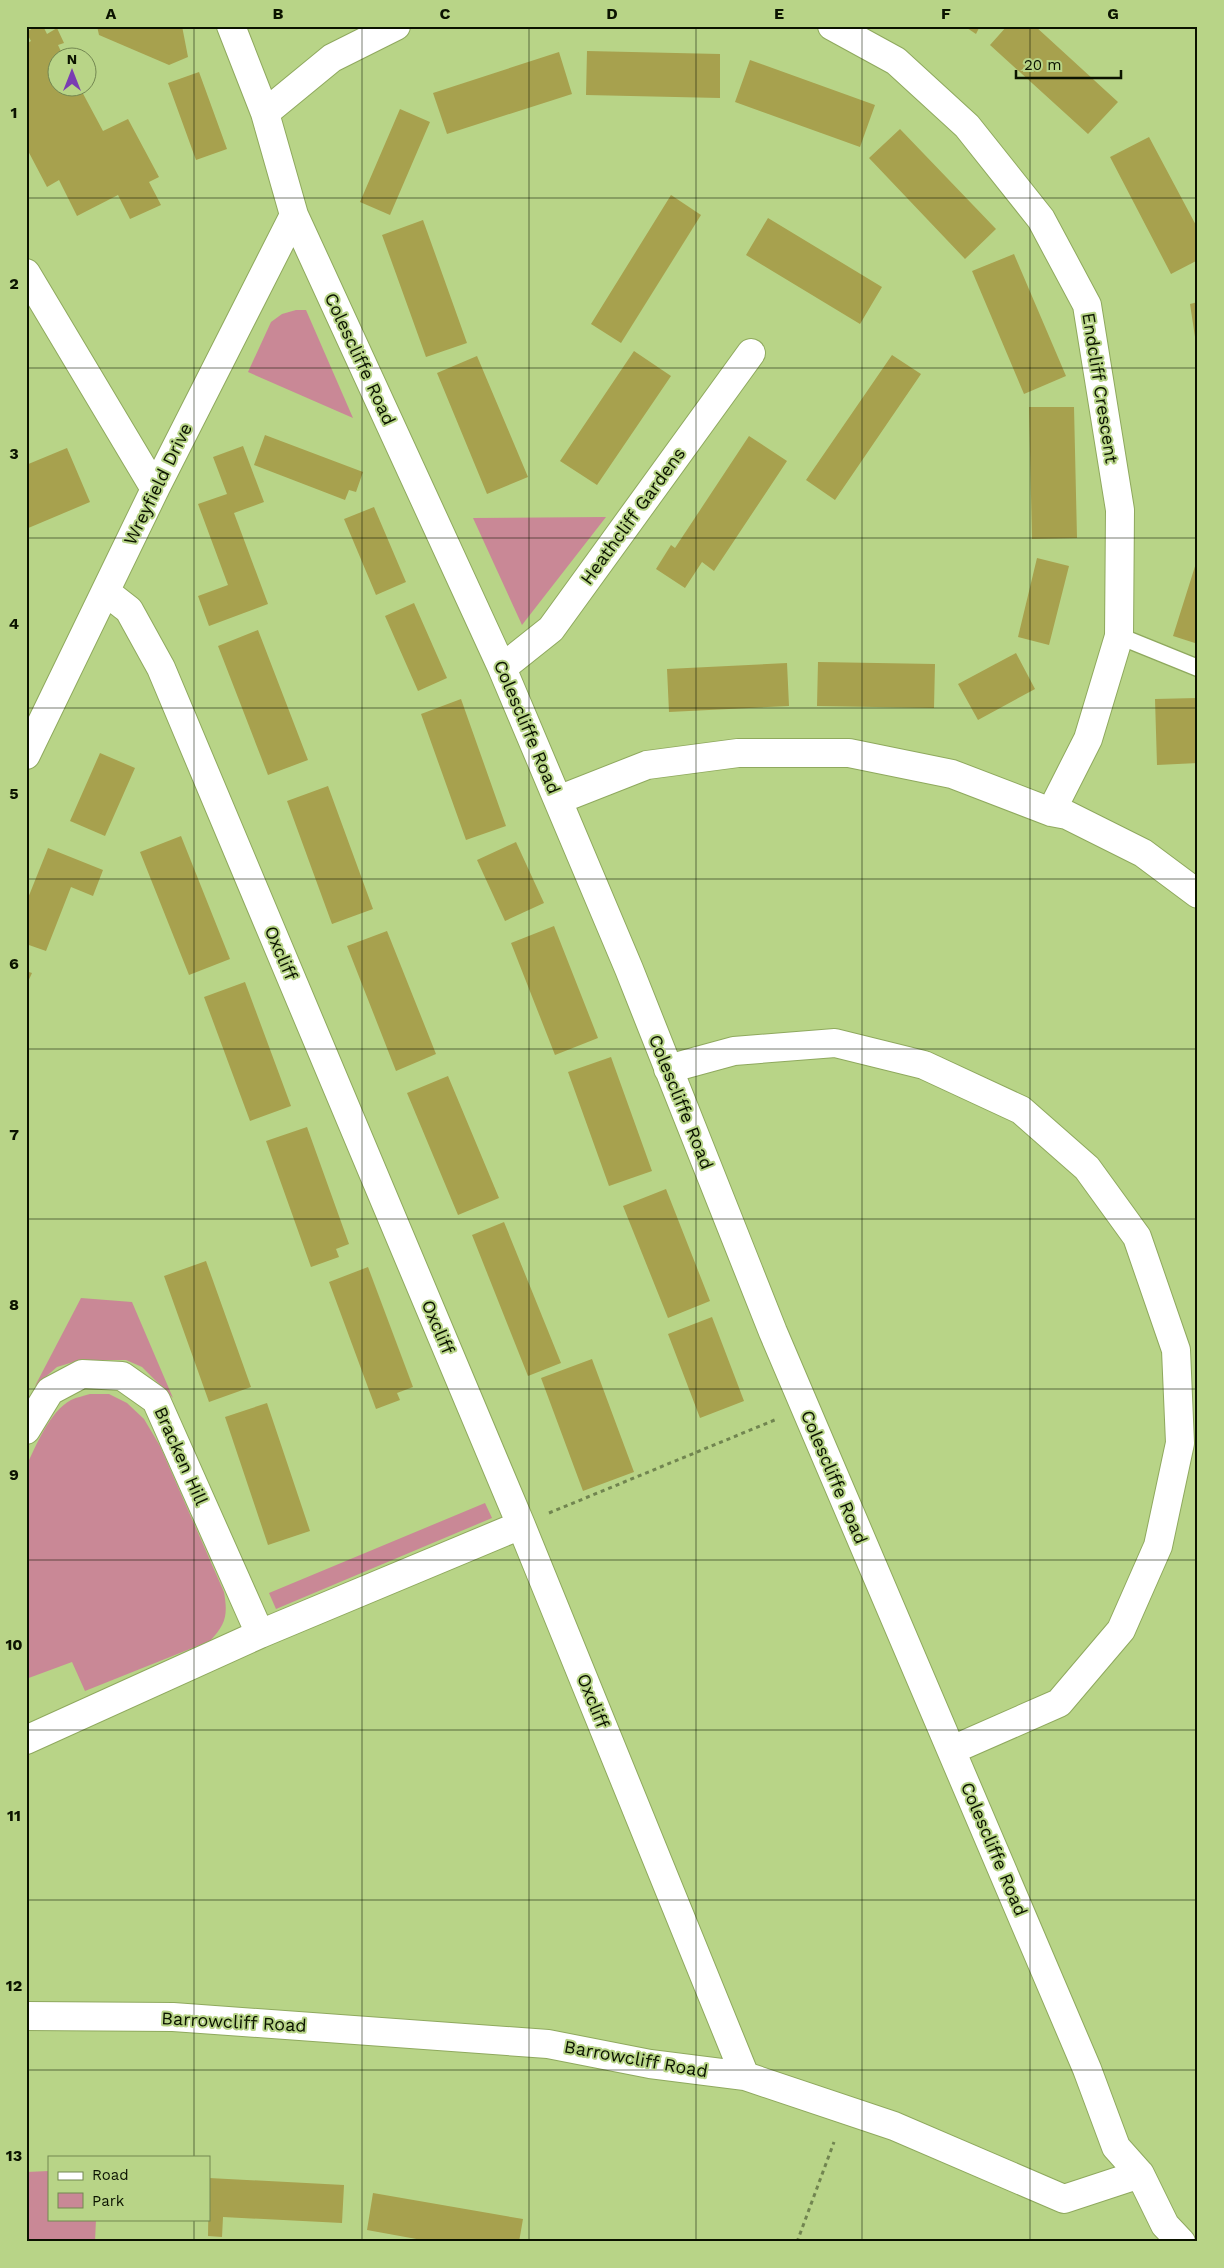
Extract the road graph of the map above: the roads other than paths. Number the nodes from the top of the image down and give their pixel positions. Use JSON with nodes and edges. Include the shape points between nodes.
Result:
{"nodes":[{"id":1,"x":231,"y":26,"type":"edge"},
{"id":2,"x":396,"y":26,"type":"edge"},
{"id":3,"x":832,"y":26,"type":"edge"},
{"id":4,"x":265,"y":113,"type":"junction"},
{"id":5,"x":294,"y":215,"type":"junction"},
{"id":6,"x":26,"y":273,"type":"edge"},
{"id":7,"x":751,"y":353,"type":"dead end"},
{"id":8,"x":154,"y":489,"type":"junction"},
{"id":9,"x":106,"y":592,"type":"junction"},
{"id":10,"x":1119,"y":636,"type":"junction"},
{"id":11,"x":502,"y":668,"type":"junction"},
{"id":12,"x":1198,"y":668,"type":"edge"},
{"id":13,"x":26,"y":755,"type":"edge"},
{"id":14,"x":558,"y":800,"type":"junction"},
{"id":15,"x":1051,"y":812,"type":"junction"},
{"id":16,"x":1198,"y":894,"type":"edge"},
{"id":17,"x":668,"y":1069,"type":"junction"},
{"id":18,"x":26,"y":1430,"type":"edge"},
{"id":19,"x":521,"y":1525,"type":"junction"},
{"id":20,"x":260,"y":1634,"type":"junction"},
{"id":21,"x":26,"y":1740,"type":"edge"},
{"id":22,"x":952,"y":1750,"type":"junction"},
{"id":23,"x":26,"y":2016,"type":"edge"},
{"id":24,"x":745,"y":2076,"type":"junction"},
{"id":25,"x":1140,"y":2174,"type":"junction"},
{"id":26,"x":1181,"y":2242,"type":"edge"}],
"edges":[{"from":1,"to":4,"type":"street","name":"Colescliffe Road"},
{"from":2,"to":4,"type":"street","via":[[332,58]]},
{"from":3,"to":10,"type":"street","name":"Endcliff Crescent","via":[[896,61],[967,126],[1040,219],[1088,305],[1120,510]]},
{"from":4,"to":5,"type":"street","name":"Colescliffe Road"},
{"from":5,"to":8,"type":"street","name":"Wreyfield Drive"},
{"from":5,"to":11,"type":"street","name":"Colescliffe Road"},
{"from":6,"to":8,"type":"street"},
{"from":7,"to":11,"type":"street","name":"Heathcliff Gardens","via":[[552,629]]},
{"from":8,"to":9,"type":"street","name":"Wreyfield Drive"},
{"from":9,"to":13,"type":"street","name":"Wreyfield Drive"},
{"from":9,"to":19,"type":"street","name":"Oxcliff","via":[[129,610],[161,668]]},
{"from":10,"to":12,"type":"lane"},
{"from":10,"to":15,"type":"street","name":"Endcliff Crescent","via":[[1088,739]]},
{"from":11,"to":14,"type":"street","name":"Colescliffe Road"},
{"from":14,"to":15,"type":"street","via":[[647,765],[738,753],[849,753],[952,774]]},
{"from":14,"to":17,"type":"street","name":"Colescliffe Road"},
{"from":15,"to":16,"type":"street","via":[[1067,815],[1143,853]]},
{"from":17,"to":22,"type":"street","name":"Colescliffe Road","via":[[804,1408]]},
{"from":17,"to":22,"type":"street","via":[[734,1051],[835,1043],[924,1065],[1021,1110],[1087,1168],[1138,1237],[1176,1350],[1180,1443],[1158,1546],[1121,1630],[1059,1703]]},
{"from":18,"to":20,"type":"street","name":"Bracken Hill","via":[[50,1391],[82,1374],[122,1376],[156,1400]]},
{"from":19,"to":20,"type":"street"},
{"from":19,"to":24,"type":"street","name":"Oxcliff"},
{"from":20,"to":21,"type":"street"},
{"from":22,"to":25,"type":"street","name":"Colescliffe Road","via":[[1087,2069],[1116,2147]]},
{"from":23,"to":24,"type":"street","name":"Barrowcliff Road","via":[[173,2017],[548,2044],[650,2064]]},
{"from":24,"to":25,"type":"street","name":"Barrowcliff Road","via":[[894,2126],[1064,2199]]},
{"from":25,"to":26,"type":"street","via":[[1165,2225]]}]}
